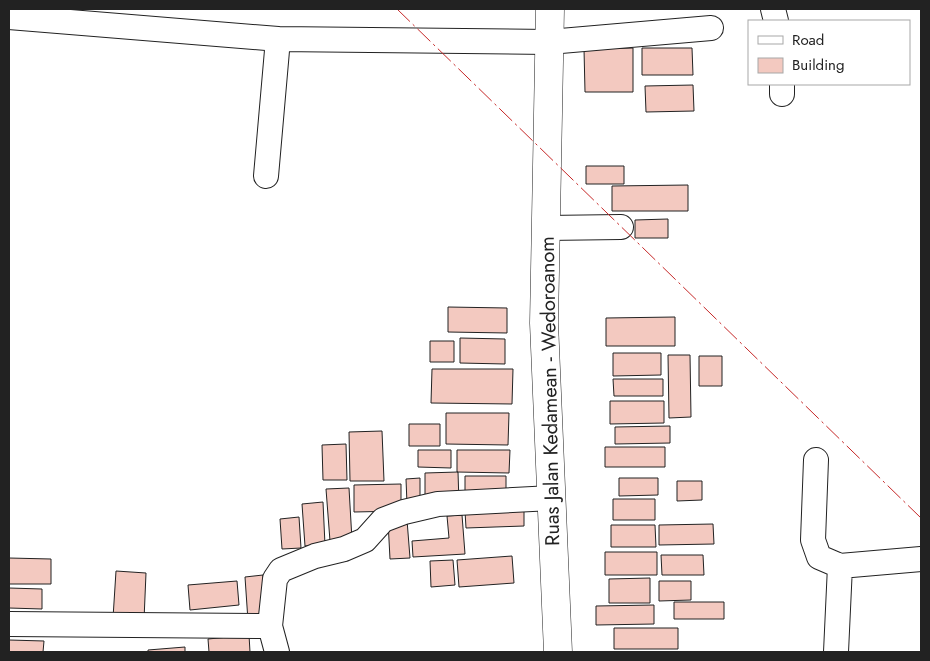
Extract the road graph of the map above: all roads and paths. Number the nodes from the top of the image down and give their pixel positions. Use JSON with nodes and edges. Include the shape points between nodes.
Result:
{"nodes":[{"id":1,"x":550,"y":9,"type":"edge"},
{"id":2,"x":9,"y":17,"type":"edge"},
{"id":3,"x":711,"y":28,"type":"dead end"},
{"id":4,"x":278,"y":39,"type":"junction"},
{"id":5,"x":550,"y":42,"type":"junction"},
{"id":6,"x":266,"y":176,"type":"dead end"},
{"id":7,"x":621,"y":227,"type":"dead end"},
{"id":8,"x":546,"y":228,"type":"junction"},
{"id":9,"x":816,"y":460,"type":"dead end"},
{"id":10,"x":552,"y":498,"type":"junction"},
{"id":11,"x":921,"y":559,"type":"edge"},
{"id":12,"x":840,"y":566,"type":"junction"},
{"id":13,"x":9,"y":624,"type":"edge"},
{"id":14,"x":270,"y":626,"type":"junction"},
{"id":15,"x":277,"y":652,"type":"edge"},
{"id":16,"x":558,"y":652,"type":"edge"},
{"id":17,"x":836,"y":652,"type":"edge"}],
"edges":[{"from":1,"to":5,"type":"main road","name":"Ruas Jalan Kedamean - Wedoroanom"},
{"from":2,"to":4,"type":"street"},
{"from":3,"to":5,"type":"street"},
{"from":4,"to":5,"type":"street"},
{"from":4,"to":6,"type":"street"},
{"from":5,"to":8,"type":"main road","name":"Ruas Jalan Kedamean - Wedoroanom"},
{"from":7,"to":8,"type":"street"},
{"from":8,"to":10,"type":"main road","name":"Ruas Jalan Kedamean - Wedoroanom","via":[[544,323]]},
{"from":9,"to":12,"type":"street","via":[[814,549],[825,561]]},
{"from":10,"to":14,"type":"street","via":[[438,504],[383,520],[365,540],[282,570],[275,579]]},
{"from":10,"to":16,"type":"main road","name":"Ruas Jalan Kedamean - Wedoroanom"},
{"from":11,"to":12,"type":"street"},
{"from":12,"to":17,"type":"street"},
{"from":13,"to":14,"type":"street"},
{"from":14,"to":15,"type":"street"}]}
